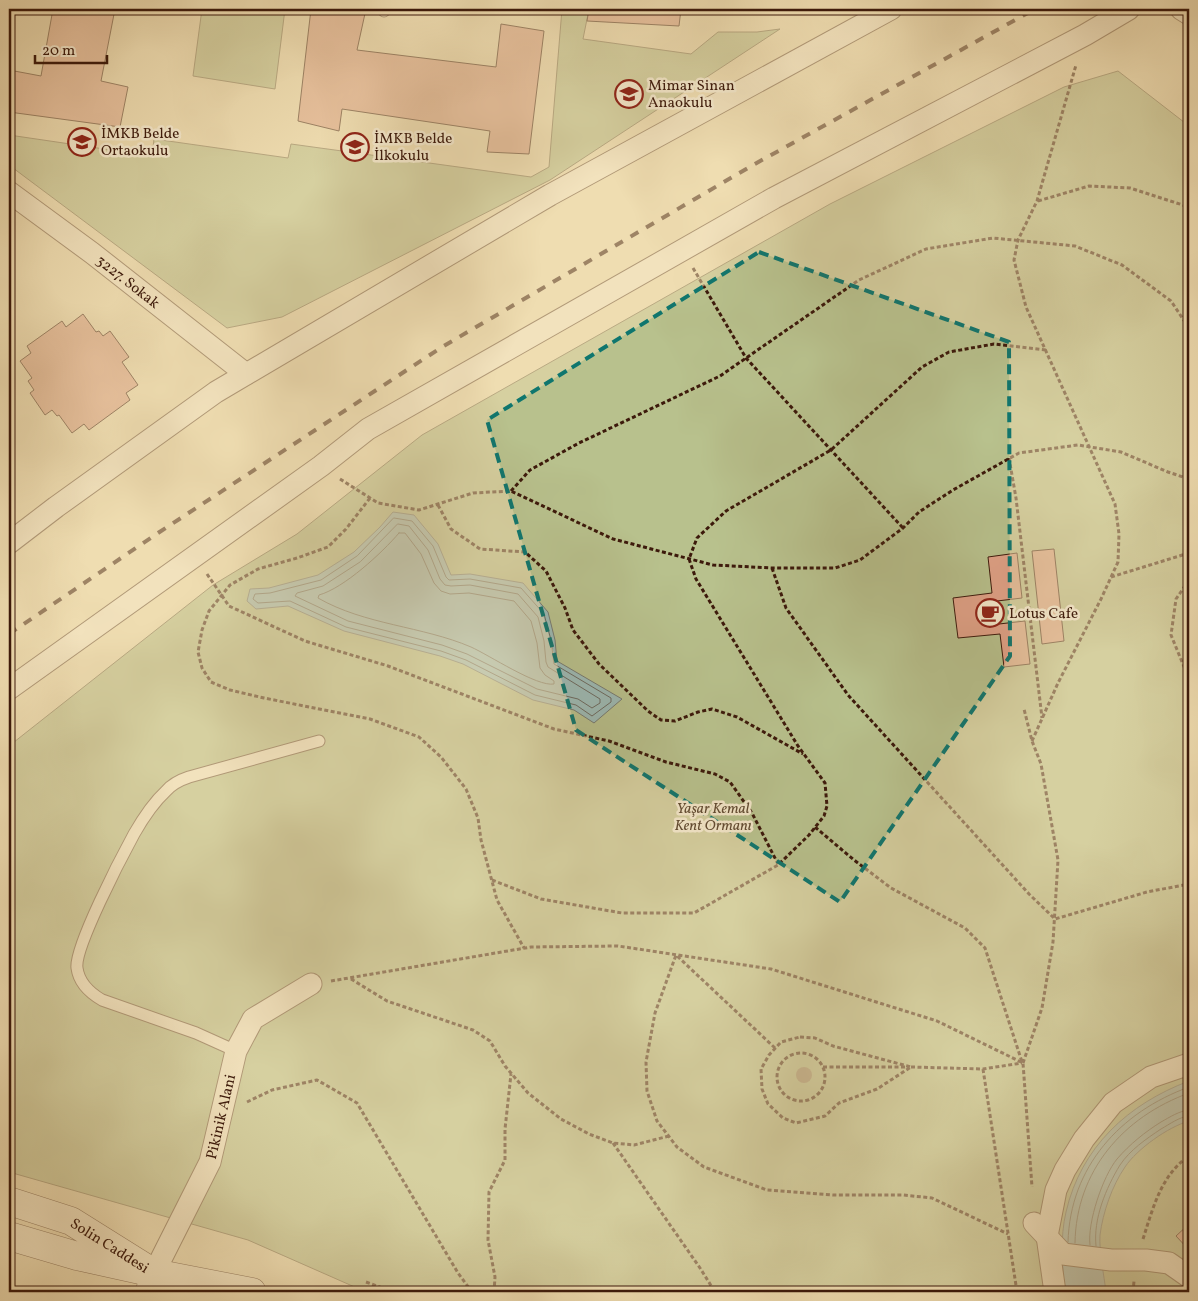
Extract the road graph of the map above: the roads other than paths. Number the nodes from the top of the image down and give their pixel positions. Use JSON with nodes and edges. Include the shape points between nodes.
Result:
{"nodes":[{"id":1,"x":891,"y":9,"type":"edge"},
{"id":2,"x":1129,"y":9,"type":"edge"},
{"id":3,"x":1181,"y":9,"type":"edge"},
{"id":4,"x":1189,"y":14,"type":"edge"},
{"id":5,"x":9,"y":192,"type":"edge"},
{"id":6,"x":246,"y":374,"type":"junction"},
{"id":7,"x":9,"y":543,"type":"edge"},
{"id":8,"x":9,"y":689,"type":"edge"},
{"id":9,"x":319,"y":741,"type":"dead end"},
{"id":10,"x":311,"y":984,"type":"road end"},
{"id":11,"x":236,"y":1051,"type":"junction"},
{"id":12,"x":1189,"y":1064,"type":"edge"},
{"id":13,"x":9,"y":1201,"type":"edge"},
{"id":14,"x":1041,"y":1230,"type":"junction"},
{"id":15,"x":9,"y":1236,"type":"edge"},
{"id":16,"x":1189,"y":1277,"type":"edge"},
{"id":17,"x":152,"y":1282,"type":"edge"},
{"id":18,"x":252,"y":1292,"type":"edge"},
{"id":19,"x":1055,"y":1292,"type":"edge"}],
"edges":[{"from":1,"to":6,"type":"street","via":[[550,195]]},
{"from":2,"to":8,"type":"street","via":[[774,198],[368,429]]},
{"from":3,"to":4,"type":"street"},
{"from":5,"to":6,"type":"street","name":"3227. Sokak"},
{"from":6,"to":7,"type":"street","via":[[216,392]]},
{"from":9,"to":11,"type":"lane","via":[[173,784],[134,834],[82,942],[76,966],[92,994]]},
{"from":10,"to":11,"type":"street","name":"Pikinik Alani","via":[[254,1019]]},
{"from":11,"to":17,"type":"street","name":"Pikinik Alani","via":[[210,1162]]},
{"from":12,"to":14,"type":"street","via":[[1151,1077],[1113,1103],[1084,1139],[1065,1170]]},
{"from":13,"to":17,"type":"street","name":"Solin Caddesi","via":[[71,1221]]},
{"from":14,"to":16,"type":"street","via":[[1063,1254],[1169,1264]]},
{"from":14,"to":19,"type":"street"},
{"from":15,"to":17,"type":"street","name":"Solin Caddesi"},
{"from":17,"to":18,"type":"street"}]}
